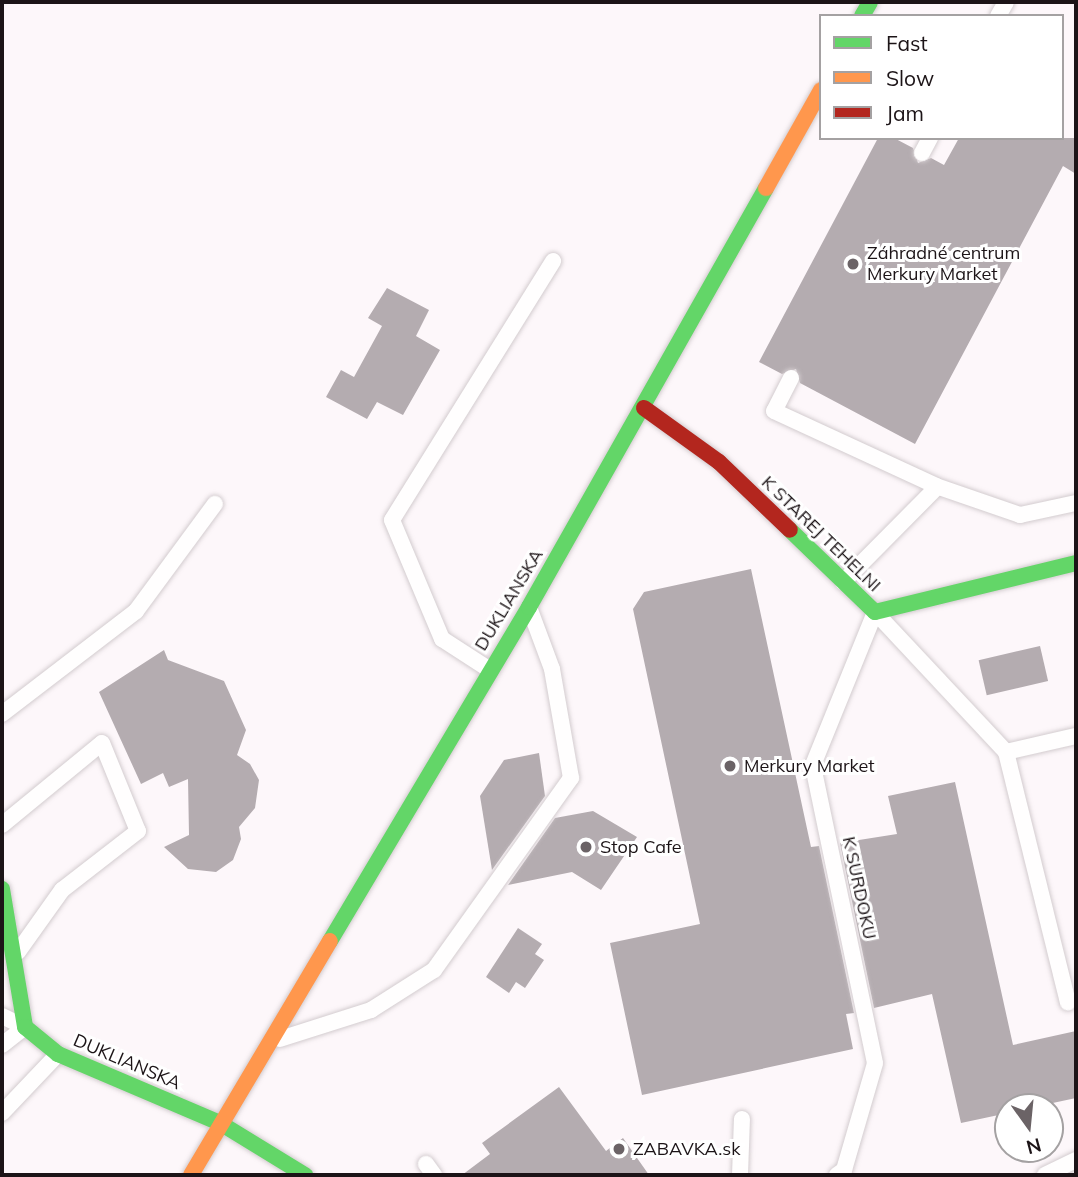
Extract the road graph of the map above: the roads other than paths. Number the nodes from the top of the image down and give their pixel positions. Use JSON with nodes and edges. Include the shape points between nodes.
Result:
{"nodes":[{"id":1,"x":819,"y":94,"type":"edge"},
{"id":2,"x":929,"y":140,"type":"edge"},
{"id":3,"x":922,"y":153,"type":"dead end"},
{"id":4,"x":553,"y":261,"type":"dead end"},
{"id":5,"x":790,"y":378,"type":"dead end"},
{"id":6,"x":643,"y":408,"type":"junction"},
{"id":7,"x":934,"y":490,"type":"dead end"},
{"id":8,"x":1076,"y":503,"type":"edge"},
{"id":9,"x":215,"y":504,"type":"dead end"},
{"id":10,"x":1076,"y":563,"type":"edge"},
{"id":11,"x":843,"y":582,"type":"junction"},
{"id":12,"x":528,"y":607,"type":"junction"},
{"id":13,"x":875,"y":612,"type":"junction"},
{"id":14,"x":490,"y":670,"type":"junction"},
{"id":15,"x":2,"y":714,"type":"edge"},
{"id":16,"x":1076,"y":736,"type":"edge"},
{"id":17,"x":1006,"y":752,"type":"junction"},
{"id":18,"x":2,"y":825,"type":"edge"},
{"id":19,"x":2,"y":889,"type":"edge"},
{"id":20,"x":15,"y":957,"type":"junction"},
{"id":21,"x":1068,"y":1002,"type":"dead end"},
{"id":22,"x":2,"y":1016,"type":"edge"},
{"id":23,"x":25,"y":1027,"type":"junction"},
{"id":24,"x":267,"y":1043,"type":"junction"},
{"id":25,"x":2,"y":1045,"type":"edge"},
{"id":26,"x":58,"y":1054,"type":"junction"},
{"id":27,"x":2,"y":1112,"type":"edge"},
{"id":28,"x":742,"y":1119,"type":"dead end"},
{"id":29,"x":220,"y":1123,"type":"junction"},
{"id":30,"x":1076,"y":1160,"type":"edge"},
{"id":31,"x":191,"y":1175,"type":"edge"},
{"id":32,"x":305,"y":1175,"type":"edge"},
{"id":33,"x":740,"y":1175,"type":"edge"},
{"id":34,"x":837,"y":1175,"type":"edge"},
{"id":35,"x":1045,"y":1175,"type":"edge"}],
"edges":[{"from":1,"to":6,"type":"main road","name":"DUKLIANSKA"},
{"from":2,"to":3,"type":"lane"},
{"from":4,"to":14,"type":"lane","via":[[392,520],[442,639]]},
{"from":5,"to":8,"type":"lane","via":[[774,411],[936,486],[1020,515]]},
{"from":6,"to":11,"type":"main road","name":"K STAREJ TEHELNI","via":[[719,462]]},
{"from":6,"to":12,"type":"main road","name":"DUKLIANSKA"},
{"from":7,"to":11,"type":"lane"},
{"from":9,"to":15,"type":"lane","via":[[136,611]]},
{"from":10,"to":13,"type":"main road","name":"K STAREJ TEHELNI"},
{"from":11,"to":13,"type":"main road","name":"K STAREJ TEHELNI"},
{"from":12,"to":14,"type":"main road","name":"DUKLIANSKA"},
{"from":12,"to":24,"type":"lane","via":[[552,669],[571,778],[434,970],[371,1010]]},
{"from":13,"to":17,"type":"lane"},
{"from":13,"to":34,"type":"lane","name":"K SURDOKU","via":[[813,765],[875,1063],[844,1170]]},
{"from":14,"to":24,"type":"main road","name":"DUKLIANSKA"},
{"from":16,"to":17,"type":"lane"},
{"from":17,"to":21,"type":"lane"},
{"from":18,"to":20,"type":"lane","via":[[102,743],[138,831],[62,890]]},
{"from":19,"to":20,"type":"main road"},
{"from":20,"to":23,"type":"main road"},
{"from":22,"to":23,"type":"lane"},
{"from":23,"to":25,"type":"lane"},
{"from":23,"to":26,"type":"main road","name":"DUKLIANSKA"},
{"from":24,"to":29,"type":"main road","name":"DUKLIANSKA"},
{"from":26,"to":27,"type":"lane"},
{"from":26,"to":29,"type":"main road","name":"DUKLIANSKA"},
{"from":28,"to":33,"type":"lane"},
{"from":29,"to":31,"type":"main road","name":"DUKLIANSKA"},
{"from":29,"to":32,"type":"main road"},
{"from":30,"to":35,"type":"lane"}]}
